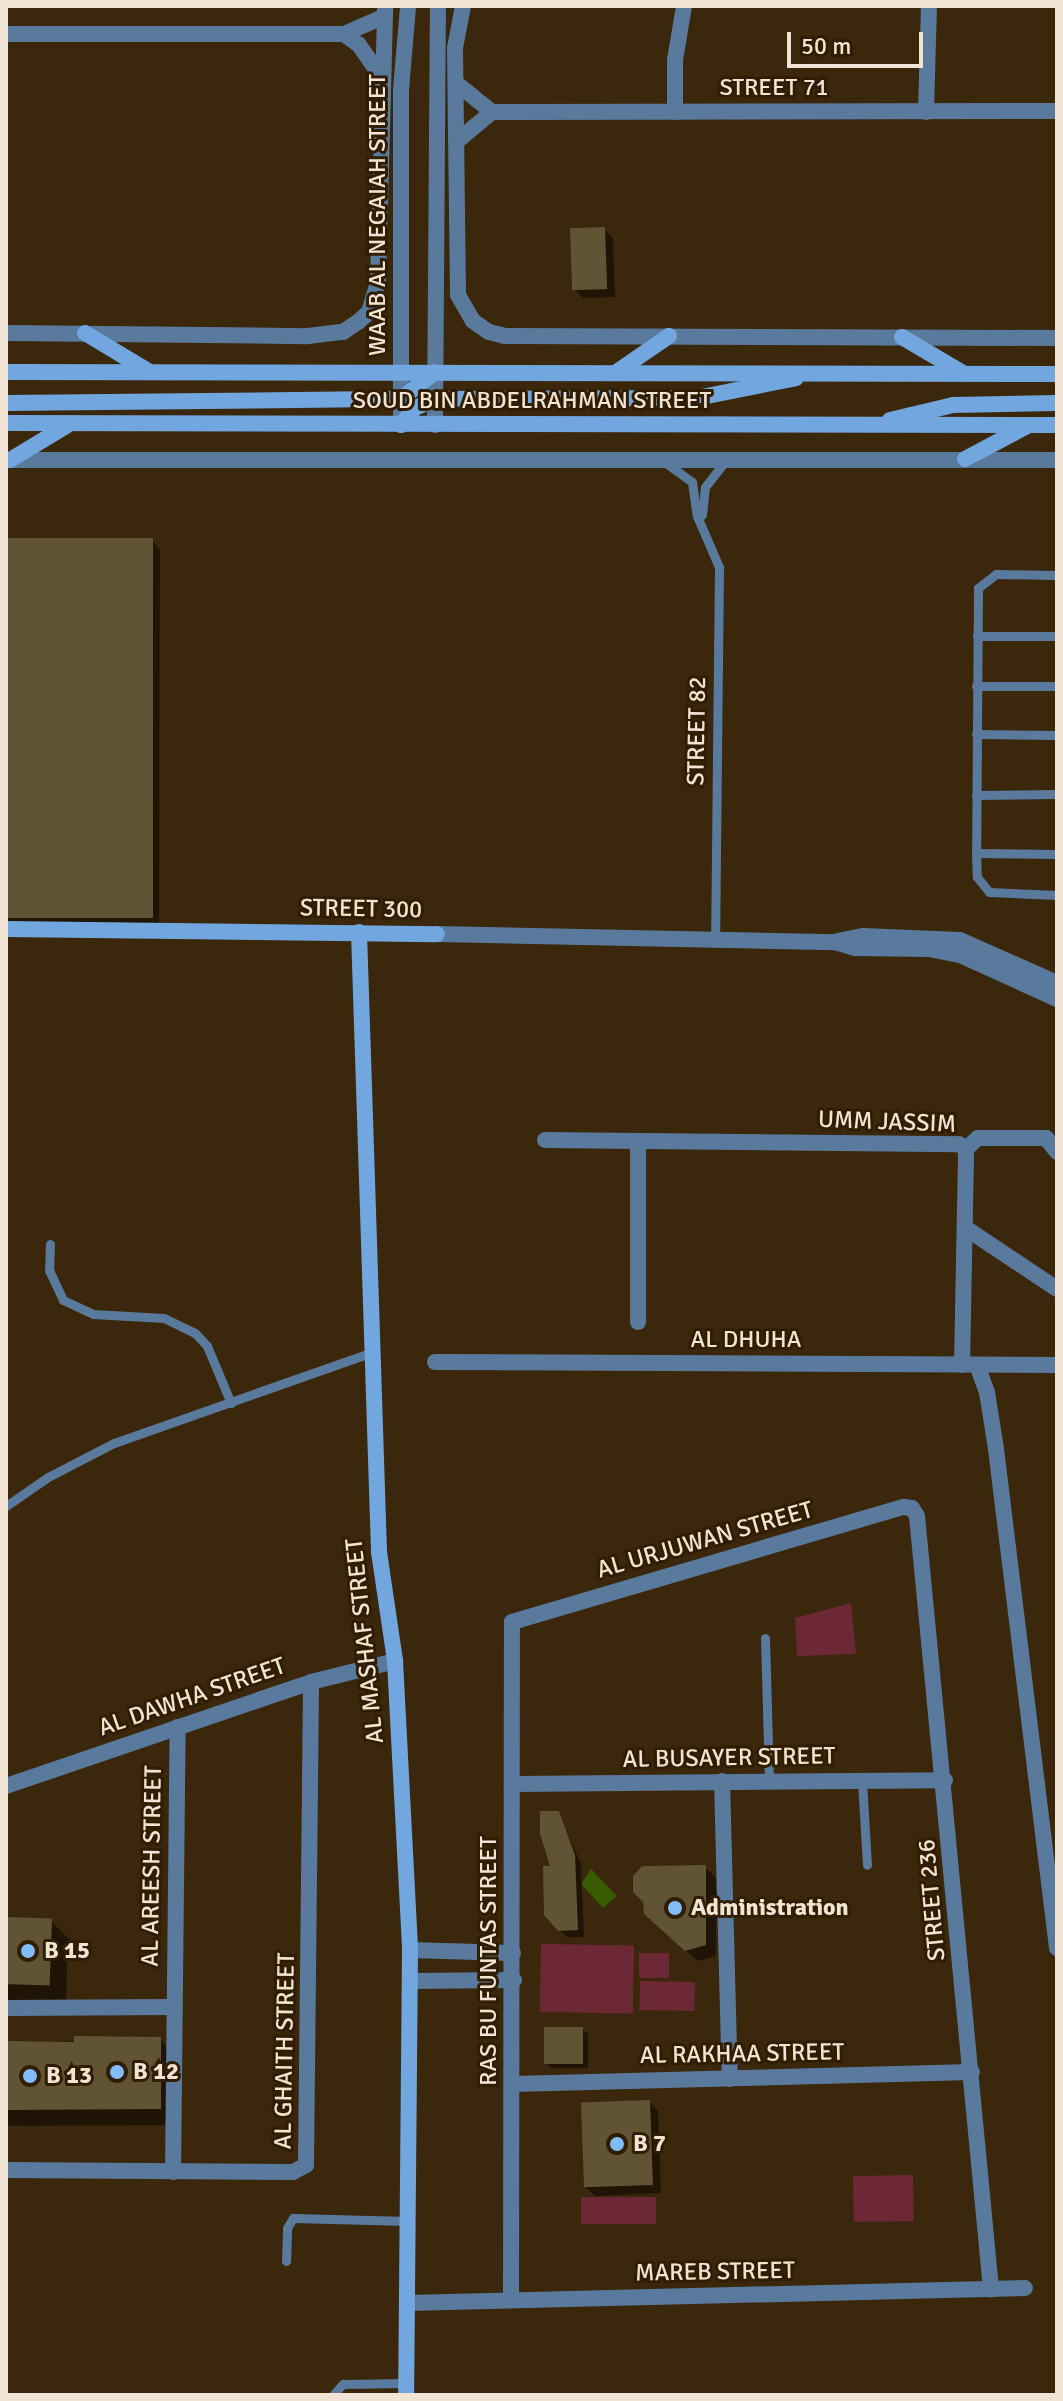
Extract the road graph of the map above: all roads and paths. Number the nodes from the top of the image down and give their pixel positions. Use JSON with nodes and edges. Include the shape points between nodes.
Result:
{"nodes":[{"id":1,"x":408,"y":6,"type":"edge"},
{"id":2,"x":438,"y":6,"type":"edge"},
{"id":3,"x":447,"y":6,"type":"edge"},
{"id":4,"x":684,"y":6,"type":"edge"},
{"id":5,"x":929,"y":6,"type":"edge"},
{"id":6,"x":384,"y":11,"type":"edge"},
{"id":7,"x":460,"y":14,"type":"edge"},
{"id":8,"x":6,"y":34,"type":"edge"},
{"id":9,"x":344,"y":34,"type":"junction"},
{"id":10,"x":380,"y":76,"type":"junction"},
{"id":11,"x":456,"y":83,"type":"junction"},
{"id":12,"x":1057,"y":111,"type":"edge"},
{"id":13,"x":492,"y":112,"type":"junction"},
{"id":14,"x":675,"y":112,"type":"junction"},
{"id":15,"x":926,"y":112,"type":"junction"},
{"id":16,"x":456,"y":142,"type":"junction"},
{"id":17,"x":456,"y":168,"type":"junction"},
{"id":18,"x":436,"y":202,"type":"junction"},
{"id":19,"x":6,"y":333,"type":"edge"},
{"id":20,"x":85,"y":333,"type":"junction"},
{"id":21,"x":669,"y":336,"type":"junction"},
{"id":22,"x":902,"y":337,"type":"junction"},
{"id":23,"x":1057,"y":338,"type":"edge"},
{"id":24,"x":618,"y":371,"type":"junction"},
{"id":25,"x":6,"y":372,"type":"edge"},
{"id":26,"x":150,"y":372,"type":"junction"},
{"id":27,"x":401,"y":372,"type":"junction"},
{"id":28,"x":435,"y":372,"type":"junction"},
{"id":29,"x":817,"y":372,"type":"junction"},
{"id":30,"x":964,"y":374,"type":"junction"},
{"id":31,"x":1057,"y":374,"type":"edge"},
{"id":32,"x":401,"y":399,"type":"junction"},
{"id":33,"x":435,"y":399,"type":"junction"},
{"id":34,"x":6,"y":403,"type":"edge"},
{"id":35,"x":1057,"y":403,"type":"edge"},
{"id":36,"x":72,"y":422,"type":"junction"},
{"id":37,"x":6,"y":423,"type":"edge"},
{"id":38,"x":401,"y":425,"type":"junction"},
{"id":39,"x":435,"y":425,"type":"junction"},
{"id":40,"x":1029,"y":425,"type":"junction"},
{"id":41,"x":1057,"y":425,"type":"edge"},
{"id":42,"x":874,"y":426,"type":"junction"},
{"id":43,"x":965,"y":459,"type":"junction"},
{"id":44,"x":8,"y":460,"type":"edge"},
{"id":45,"x":1057,"y":460,"type":"edge"},
{"id":46,"x":663,"y":461,"type":"junction"},
{"id":47,"x":725,"y":461,"type":"junction"},
{"id":48,"x":702,"y":526,"type":"junction"},
{"id":49,"x":1057,"y":575,"type":"edge"},
{"id":50,"x":977,"y":636,"type":"junction"},
{"id":51,"x":1057,"y":636,"type":"edge"},
{"id":52,"x":976,"y":686,"type":"junction"},
{"id":53,"x":1057,"y":686,"type":"edge"},
{"id":54,"x":976,"y":734,"type":"junction"},
{"id":55,"x":1057,"y":735,"type":"edge"},
{"id":56,"x":1057,"y":794,"type":"edge"},
{"id":57,"x":976,"y":795,"type":"junction"},
{"id":58,"x":976,"y":853,"type":"junction"},
{"id":59,"x":1057,"y":854,"type":"edge"},
{"id":60,"x":1057,"y":895,"type":"edge"},
{"id":61,"x":6,"y":929,"type":"edge"},
{"id":62,"x":359,"y":932,"type":"junction"},
{"id":63,"x":437,"y":934,"type":"joint"},
{"id":64,"x":715,"y":939,"type":"junction"},
{"id":65,"x":835,"y":942,"type":"junction"},
{"id":66,"x":1057,"y":983,"type":"edge"},
{"id":67,"x":1057,"y":999,"type":"edge"},
{"id":68,"x":545,"y":1140,"type":"dead end"},
{"id":69,"x":638,"y":1141,"type":"junction"},
{"id":70,"x":966,"y":1149,"type":"junction"},
{"id":71,"x":1057,"y":1152,"type":"edge"},
{"id":72,"x":967,"y":1229,"type":"junction"},
{"id":73,"x":50,"y":1244,"type":"dead end"},
{"id":74,"x":1057,"y":1289,"type":"edge"},
{"id":75,"x":638,"y":1322,"type":"dead end"},
{"id":76,"x":373,"y":1352,"type":"junction"},
{"id":77,"x":435,"y":1362,"type":"dead end"},
{"id":78,"x":970,"y":1365,"type":"junction"},
{"id":79,"x":1057,"y":1365,"type":"edge"},
{"id":80,"x":231,"y":1403,"type":"junction"},
{"id":81,"x":6,"y":1506,"type":"edge"},
{"id":82,"x":912,"y":1508,"type":"joint"},
{"id":83,"x":512,"y":1622,"type":"joint"},
{"id":84,"x":765,"y":1638,"type":"dead end"},
{"id":85,"x":395,"y":1661,"type":"junction"},
{"id":86,"x":311,"y":1682,"type":"junction"},
{"id":87,"x":178,"y":1727,"type":"junction"},
{"id":88,"x":945,"y":1780,"type":"junction"},
{"id":89,"x":722,"y":1781,"type":"junction"},
{"id":90,"x":862,"y":1781,"type":"junction"},
{"id":91,"x":769,"y":1782,"type":"junction"},
{"id":92,"x":514,"y":1784,"type":"junction"},
{"id":93,"x":6,"y":1786,"type":"edge"},
{"id":94,"x":867,"y":1865,"type":"dead end"},
{"id":95,"x":1057,"y":1948,"type":"edge"},
{"id":96,"x":410,"y":1950,"type":"junction"},
{"id":97,"x":513,"y":1953,"type":"junction"},
{"id":98,"x":514,"y":1980,"type":"junction"},
{"id":99,"x":411,"y":1981,"type":"junction"},
{"id":100,"x":175,"y":2007,"type":"junction"},
{"id":101,"x":6,"y":2008,"type":"edge"},
{"id":102,"x":972,"y":2072,"type":"junction"},
{"id":103,"x":730,"y":2079,"type":"junction"},
{"id":104,"x":513,"y":2084,"type":"junction"},
{"id":105,"x":6,"y":2170,"type":"edge"},
{"id":106,"x":173,"y":2172,"type":"junction"},
{"id":107,"x":408,"y":2221,"type":"junction"},
{"id":108,"x":286,"y":2261,"type":"dead end"},
{"id":109,"x":1025,"y":2288,"type":"dead end"},
{"id":110,"x":991,"y":2289,"type":"junction"},
{"id":111,"x":511,"y":2300,"type":"junction"},
{"id":112,"x":407,"y":2303,"type":"junction"},
{"id":113,"x":406,"y":2389,"type":"edge"},
{"id":114,"x":333,"y":2395,"type":"edge"}],
"edges":[{"from":1,"to":27,"type":"street","name":"WAAB AL NEGAIAH STREET","via":[[401,90]]},
{"from":2,"to":18,"type":"street"},
{"from":3,"to":7,"type":"street"},
{"from":4,"to":14,"type":"street","via":[[675,60]]},
{"from":5,"to":15,"type":"street"},
{"from":6,"to":9,"type":"street"},
{"from":6,"to":10,"type":"street","name":"WAAB AL NEGAIAH STREET"},
{"from":7,"to":11,"type":"street"},
{"from":8,"to":9,"type":"street"},
{"from":9,"to":10,"type":"street","via":[[372,59]]},
{"from":10,"to":20,"type":"street","name":"WAAB AL NEGAIAH STREET","via":[[378,282],[369,312],[358,322],[343,332],[308,336]]},
{"from":11,"to":13,"type":"street"},
{"from":11,"to":16,"type":"street"},
{"from":12,"to":15,"type":"street","name":"STREET 71"},
{"from":13,"to":14,"type":"street","name":"STREET 71"},
{"from":13,"to":16,"type":"street"},
{"from":14,"to":15,"type":"street","name":"STREET 71"},
{"from":16,"to":17,"type":"street"},
{"from":17,"to":18,"type":"street"},
{"from":17,"to":21,"type":"street","via":[[458,295],[473,321],[505,336]]},
{"from":18,"to":28,"type":"street"},
{"from":19,"to":20,"type":"street"},
{"from":20,"to":26,"type":"main road"},
{"from":21,"to":22,"type":"street"},
{"from":21,"to":24,"type":"main road"},
{"from":22,"to":23,"type":"street"},
{"from":22,"to":30,"type":"main road"},
{"from":24,"to":28,"type":"main road","name":"SOUD BIN ABDELRAHMAN STREET"},
{"from":24,"to":29,"type":"main road","name":"SOUD BIN ABDELRAHMAN STREET"},
{"from":25,"to":26,"type":"main road","name":"SOUD BIN ABDELRAHMAN STREET"},
{"from":26,"to":27,"type":"main road","name":"SOUD BIN ABDELRAHMAN STREET"},
{"from":27,"to":28,"type":"main road","name":"SOUD BIN ABDELRAHMAN STREET"},
{"from":27,"to":32,"type":"street","name":"WAAB AL NEGAIAH STREET"},
{"from":28,"to":32,"type":"main road"},
{"from":28,"to":33,"type":"street"},
{"from":29,"to":30,"type":"main road","name":"SOUD BIN ABDELRAHMAN STREET"},
{"from":29,"to":33,"type":"main road","via":[[697,398]]},
{"from":30,"to":31,"type":"main road","name":"SOUD BIN ABDELRAHMAN STREET"},
{"from":32,"to":34,"type":"main road"},
{"from":32,"to":38,"type":"street","name":"WAAB AL NEGAIAH STREET"},
{"from":33,"to":38,"type":"main road","via":[[415,408]]},
{"from":33,"to":39,"type":"street"},
{"from":35,"to":42,"type":"main road","via":[[938,407]]},
{"from":36,"to":37,"type":"main road","name":"SOUD BIN ABDELRAHMAN STREET"},
{"from":36,"to":38,"type":"main road","name":"SOUD BIN ABDELRAHMAN STREET"},
{"from":36,"to":44,"type":"main road"},
{"from":38,"to":39,"type":"main road","name":"SOUD BIN ABDELRAHMAN STREET"},
{"from":39,"to":42,"type":"main road","name":"SOUD BIN ABDELRAHMAN STREET"},
{"from":40,"to":41,"type":"main road","name":"SOUD BIN ABDELRAHMAN STREET"},
{"from":40,"to":42,"type":"main road","name":"SOUD BIN ABDELRAHMAN STREET"},
{"from":40,"to":43,"type":"main road"},
{"from":43,"to":45,"type":"street"},
{"from":43,"to":47,"type":"street"},
{"from":44,"to":46,"type":"street"},
{"from":46,"to":47,"type":"street"},
{"from":46,"to":48,"type":"lane","name":"STREET 82","via":[[692,482]]},
{"from":47,"to":48,"type":"lane","name":"STREET 82","via":[[705,487]]},
{"from":48,"to":64,"type":"lane","name":"STREET 82","via":[[719,567]]},
{"from":49,"to":50,"type":"lane","via":[[996,574],[985,579],[977,594]]},
{"from":50,"to":51,"type":"lane"},
{"from":50,"to":52,"type":"lane"},
{"from":52,"to":53,"type":"lane"},
{"from":52,"to":54,"type":"lane"},
{"from":54,"to":55,"type":"lane"},
{"from":54,"to":57,"type":"lane"},
{"from":56,"to":57,"type":"lane"},
{"from":57,"to":58,"type":"lane"},
{"from":58,"to":59,"type":"lane"},
{"from":58,"to":60,"type":"lane","via":[[977,877],[989,892]]},
{"from":61,"to":62,"type":"main road","name":"STREET 300"},
{"from":62,"to":63,"type":"main road","name":"STREET 300"},
{"from":62,"to":76,"type":"main road","name":"AL MASHAF STREET"},
{"from":63,"to":64,"type":"street","name":"STREET 300"},
{"from":64,"to":65,"type":"street","name":"STREET 300"},
{"from":65,"to":66,"type":"street","via":[[863,936],[960,940]]},
{"from":65,"to":67,"type":"street","via":[[855,948],[945,951]]},
{"from":68,"to":69,"type":"street","name":"UMM JASSIM"},
{"from":69,"to":70,"type":"street","name":"UMM JASSIM","via":[[959,1144]]},
{"from":69,"to":75,"type":"street"},
{"from":70,"to":71,"type":"street","via":[[978,1138],[1046,1138]]},
{"from":70,"to":72,"type":"street","name":"UMM JASSIM"},
{"from":72,"to":74,"type":"street"},
{"from":72,"to":78,"type":"street","name":"UMM JASSIM"},
{"from":73,"to":80,"type":"lane","via":[[49,1270],[63,1300],[93,1314],[164,1318],[195,1333],[207,1346]]},
{"from":76,"to":80,"type":"lane"},
{"from":76,"to":85,"type":"main road","name":"AL MASHAF STREET","via":[[379,1552]]},
{"from":77,"to":78,"type":"street","name":"AL DHUHA"},
{"from":78,"to":79,"type":"street","name":"AL DHUHA"},
{"from":78,"to":95,"type":"street","name":"UMM JASSIM","via":[[987,1392],[1001,1479]]},
{"from":80,"to":81,"type":"lane","via":[[80,1459]]},
{"from":82,"to":83,"type":"street","name":"AL URJUWAN STREET"},
{"from":82,"to":88,"type":"street","name":"STREET 236"},
{"from":83,"to":92,"type":"street","name":"RAS BU FUNTAS STREET"},
{"from":84,"to":91,"type":"lane"},
{"from":85,"to":86,"type":"street","name":"AL DAWHA STREET"},
{"from":85,"to":96,"type":"main road","name":"AL MASHAF STREET"},
{"from":86,"to":87,"type":"street","name":"AL DAWHA STREET"},
{"from":86,"to":106,"type":"street","name":"AL GHAITH STREET","via":[[310,2157],[293,2172]]},
{"from":87,"to":93,"type":"street","name":"AL DAWHA STREET"},
{"from":87,"to":100,"type":"street","name":"AL AREESH STREET"},
{"from":88,"to":90,"type":"street","name":"AL BUSAYER STREET"},
{"from":88,"to":102,"type":"street","name":"STREET 236"},
{"from":89,"to":91,"type":"street","name":"AL BUSAYER STREET"},
{"from":89,"to":92,"type":"street","name":"AL BUSAYER STREET"},
{"from":89,"to":103,"type":"street"},
{"from":90,"to":91,"type":"street","name":"AL BUSAYER STREET"},
{"from":90,"to":94,"type":"lane"},
{"from":92,"to":97,"type":"street","name":"RAS BU FUNTAS STREET"},
{"from":96,"to":97,"type":"street"},
{"from":96,"to":99,"type":"main road","name":"AL MASHAF STREET"},
{"from":97,"to":98,"type":"street","name":"RAS BU FUNTAS STREET"},
{"from":98,"to":99,"type":"street"},
{"from":98,"to":104,"type":"street","name":"RAS BU FUNTAS STREET"},
{"from":99,"to":107,"type":"main road","name":"AL MASHAF STREET"},
{"from":100,"to":101,"type":"street"},
{"from":100,"to":106,"type":"street","name":"AL AREESH STREET"},
{"from":102,"to":103,"type":"street","name":"AL RAKHAA STREET"},
{"from":102,"to":110,"type":"street","name":"STREET 236"},
{"from":103,"to":104,"type":"street","name":"AL RAKHAA STREET"},
{"from":104,"to":111,"type":"street","name":"RAS BU FUNTAS STREET"},
{"from":105,"to":106,"type":"street","name":"AL GHAITH STREET"},
{"from":107,"to":108,"type":"lane","via":[[293,2218],[287,2228]]},
{"from":107,"to":112,"type":"main road","name":"AL MASHAF STREET"},
{"from":109,"to":110,"type":"street","name":"MAREB STREET"},
{"from":110,"to":111,"type":"street","name":"MAREB STREET"},
{"from":111,"to":112,"type":"street","name":"MAREB STREET"},
{"from":112,"to":113,"type":"main road","name":"AL MASHAF STREET"},
{"from":113,"to":114,"type":"lane","via":[[343,2384]]}]}
